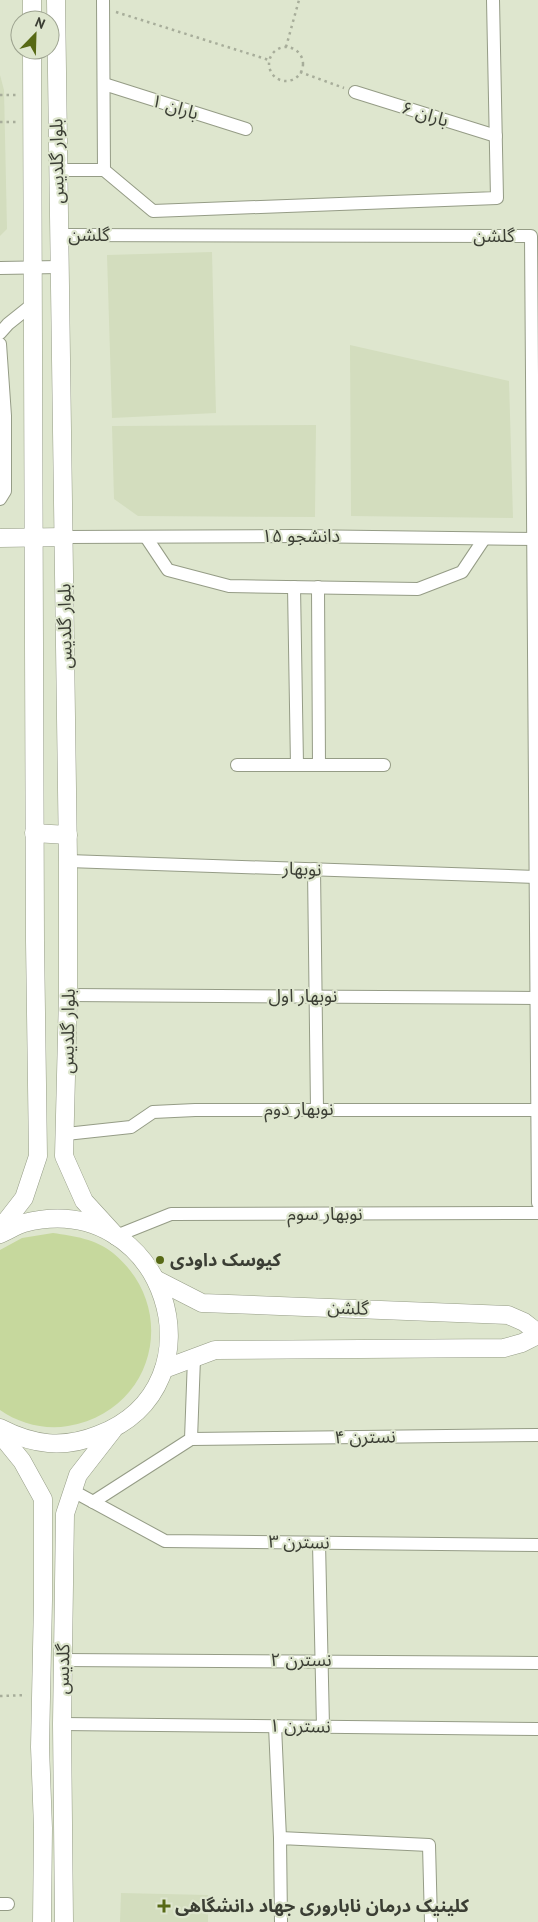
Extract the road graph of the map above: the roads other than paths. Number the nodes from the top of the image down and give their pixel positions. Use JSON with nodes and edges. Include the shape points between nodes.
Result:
{"nodes":[{"id":1,"x":56,"y":0,"type":"edge"},
{"id":2,"x":492,"y":0,"type":"edge"},
{"id":3,"x":103,"y":4,"type":"edge"},
{"id":4,"x":32,"y":60,"type":"edge"},
{"id":5,"x":104,"y":84,"type":"junction"},
{"id":6,"x":355,"y":92,"type":"road end"},
{"id":7,"x":246,"y":129,"type":"dead end"},
{"id":8,"x":496,"y":136,"type":"junction"},
{"id":9,"x":57,"y":170,"type":"junction"},
{"id":10,"x":104,"y":170,"type":"junction"},
{"id":11,"x":59,"y":235,"type":"junction"},
{"id":12,"x":534,"y":236,"type":"edge"},
{"id":13,"x":59,"y":267,"type":"junction"},
{"id":14,"x":0,"y":268,"type":"edge"},
{"id":15,"x":33,"y":268,"type":"junction"},
{"id":16,"x":535,"y":282,"type":"edge"},
{"id":17,"x":33,"y":304,"type":"junction"},
{"id":18,"x":0,"y":333,"type":"edge"},
{"id":19,"x":0,"y":344,"type":"edge"},
{"id":20,"x":535,"y":413,"type":"edge"},
{"id":21,"x":0,"y":498,"type":"edge"},
{"id":22,"x":34,"y":537,"type":"junction"},
{"id":23,"x":64,"y":537,"type":"junction"},
{"id":24,"x":146,"y":537,"type":"junction"},
{"id":25,"x":0,"y":538,"type":"edge"},
{"id":26,"x":484,"y":538,"type":"junction"},
{"id":27,"x":536,"y":539,"type":"edge"},
{"id":28,"x":294,"y":587,"type":"junction"},
{"id":29,"x":318,"y":588,"type":"junction"},
{"id":30,"x":536,"y":674,"type":"edge"},
{"id":31,"x":297,"y":765,"type":"junction"},
{"id":32,"x":319,"y":765,"type":"junction"},
{"id":33,"x":384,"y":765,"type":"dead end"},
{"id":34,"x":237,"y":766,"type":"dead end"},
{"id":35,"x":537,"y":807,"type":"edge"},
{"id":36,"x":34,"y":833,"type":"junction"},
{"id":37,"x":68,"y":835,"type":"junction"},
{"id":38,"x":68,"y":860,"type":"junction"},
{"id":39,"x":314,"y":869,"type":"junction"},
{"id":40,"x":536,"y":877,"type":"junction"},
{"id":41,"x":537,"y":938,"type":"edge"},
{"id":42,"x":68,"y":995,"type":"junction"},
{"id":43,"x":315,"y":997,"type":"junction"},
{"id":44,"x":537,"y":998,"type":"junction"},
{"id":45,"x":538,"y":1072,"type":"edge"},
{"id":46,"x":317,"y":1109,"type":"junction"},
{"id":47,"x":537,"y":1110,"type":"edge"},
{"id":48,"x":66,"y":1134,"type":"junction"},
{"id":49,"x":538,"y":1198,"type":"edge"},
{"id":50,"x":538,"y":1203,"type":"edge"},
{"id":51,"x":538,"y":1213,"type":"edge"},
{"id":52,"x":0,"y":1229,"type":"edge"},
{"id":53,"x":0,"y":1234,"type":"edge"},
{"id":54,"x":116,"y":1236,"type":"junction"},
{"id":55,"x":157,"y":1280,"type":"junction"},
{"id":56,"x":538,"y":1334,"type":"edge"},
{"id":57,"x":194,"y":1358,"type":"junction"},
{"id":58,"x":164,"y":1369,"type":"junction"},
{"id":59,"x":0,"y":1428,"type":"edge"},
{"id":60,"x":113,"y":1430,"type":"junction"},
{"id":61,"x":0,"y":1434,"type":"edge"},
{"id":62,"x":538,"y":1435,"type":"edge"},
{"id":63,"x":191,"y":1439,"type":"junction"},
{"id":64,"x":73,"y":1491,"type":"junction"},
{"id":65,"x":93,"y":1502,"type":"junction"},
{"id":66,"x":319,"y":1543,"type":"junction"},
{"id":67,"x":538,"y":1545,"type":"edge"},
{"id":68,"x":63,"y":1660,"type":"junction"},
{"id":69,"x":321,"y":1660,"type":"junction"},
{"id":70,"x":538,"y":1663,"type":"edge"},
{"id":71,"x":62,"y":1724,"type":"junction"},
{"id":72,"x":275,"y":1726,"type":"junction"},
{"id":73,"x":323,"y":1727,"type":"junction"},
{"id":74,"x":538,"y":1729,"type":"edge"},
{"id":75,"x":280,"y":1838,"type":"junction"},
{"id":76,"x":42,"y":1922,"type":"edge"},
{"id":77,"x":64,"y":1922,"type":"edge"},
{"id":78,"x":281,"y":1922,"type":"edge"},
{"id":79,"x":431,"y":1922,"type":"edge"}],
"edges":[{"from":1,"to":9,"type":"main road","name":"بلوار گلدیس"},
{"from":2,"to":8,"type":"street"},
{"from":3,"to":5,"type":"street"},
{"from":4,"to":15,"type":"main road","name":"بلوار گلدیس"},
{"from":5,"to":7,"type":"street","name":"باران ۱"},
{"from":5,"to":10,"type":"street"},
{"from":6,"to":8,"type":"street","name":"باران ۶"},
{"from":8,"to":10,"type":"street","via":[[497,198],[153,211]]},
{"from":9,"to":10,"type":"street"},
{"from":9,"to":11,"type":"main road","name":"بلوار گلدیس"},
{"from":11,"to":12,"type":"street","name":"گلشن"},
{"from":11,"to":13,"type":"main road","name":"بلوار گلدیس"},
{"from":12,"to":16,"type":"street","name":"گلشن"},
{"from":13,"to":15,"type":"street"},
{"from":13,"to":23,"type":"main road","name":"بلوار گلدیس"},
{"from":14,"to":15,"type":"street"},
{"from":15,"to":17,"type":"main road","name":"بلوار گلدیس"},
{"from":16,"to":20,"type":"street","name":"گلشن"},
{"from":17,"to":18,"type":"street"},
{"from":17,"to":22,"type":"main road","name":"بلوار گلدیس"},
{"from":19,"to":21,"type":"street","via":[[5,416],[5,491]]},
{"from":20,"to":27,"type":"street","name":"گلشن"},
{"from":22,"to":23,"type":"main road"},
{"from":22,"to":25,"type":"main road"},
{"from":22,"to":36,"type":"main road","name":"بلوار گلدیس"},
{"from":23,"to":24,"type":"street","name":"دانشجو ۱۵"},
{"from":23,"to":37,"type":"main road","name":"بلوار گلدیس"},
{"from":24,"to":26,"type":"street","name":"دانشجو ۱۵"},
{"from":24,"to":28,"type":"street","via":[[168,570],[229,586]]},
{"from":26,"to":27,"type":"street","name":"دانشجو ۱۵"},
{"from":26,"to":29,"type":"street","via":[[462,572],[418,589]]},
{"from":27,"to":30,"type":"street","name":"گلشن"},
{"from":28,"to":29,"type":"street"},
{"from":28,"to":31,"type":"street"},
{"from":29,"to":32,"type":"street"},
{"from":30,"to":35,"type":"street","name":"گلشن"},
{"from":31,"to":32,"type":"street"},
{"from":31,"to":34,"type":"street"},
{"from":32,"to":33,"type":"street"},
{"from":35,"to":40,"type":"street","name":"گلشن"},
{"from":36,"to":37,"type":"main road"},
{"from":36,"to":52,"type":"main road","name":"بلوار گلدیس","via":[[38,1156],[24,1198]]},
{"from":37,"to":38,"type":"main road","name":"بلوار گلدیس"},
{"from":38,"to":39,"type":"street","name":"نوبهار"},
{"from":38,"to":42,"type":"main road","name":"بلوار گلدیس"},
{"from":39,"to":40,"type":"street","name":"نوبهار"},
{"from":39,"to":43,"type":"street"},
{"from":40,"to":41,"type":"street","name":"گلشن"},
{"from":41,"to":44,"type":"street","name":"گلشن"},
{"from":42,"to":43,"type":"street","name":"نوبهار اول"},
{"from":42,"to":48,"type":"main road","name":"بلوار گلدیس"},
{"from":43,"to":44,"type":"street","name":"نوبهار اول"},
{"from":43,"to":46,"type":"street"},
{"from":44,"to":45,"type":"street","name":"گلشن"},
{"from":45,"to":47,"type":"street","name":"گلشن"},
{"from":46,"to":47,"type":"street","name":"نوبهار دوم"},
{"from":46,"to":48,"type":"street","name":"نوبهار دوم","via":[[153,1112],[130,1127]]},
{"from":47,"to":49,"type":"street","name":"گلشن"},
{"from":48,"to":54,"type":"main road","name":"بلوار گلدیس","via":[[64,1156],[84,1201]]},
{"from":49,"to":50,"type":"street","name":"گلشن"},
{"from":51,"to":54,"type":"street","name":"نوبهار سوم","via":[[171,1214]]},
{"from":53,"to":54,"type":"main road","via":[[23,1224],[55,1218],[87,1223]]},
{"from":54,"to":55,"type":"main road","via":[[140,1255]]},
{"from":55,"to":56,"type":"main road","name":"گلشن","via":[[202,1303],[508,1315],[524,1322]]},
{"from":55,"to":58,"type":"main road","via":[[168,1308],[170,1339]]},
{"from":56,"to":57,"type":"main road","name":"گلشن","via":[[504,1348],[215,1350]]},
{"from":57,"to":58,"type":"main road","name":"گلشن"},
{"from":57,"to":63,"type":"street"},
{"from":58,"to":60,"type":"main road","via":[[152,1393],[134,1414]]},
{"from":59,"to":60,"type":"main road","via":[[19,1438],[51,1444],[83,1441]]},
{"from":60,"to":64,"type":"main road","name":"گلدیس","via":[[78,1475]]},
{"from":61,"to":76,"type":"main road","name":"گلدیس","via":[[22,1461],[43,1499]]},
{"from":62,"to":63,"type":"street","name":"نسترن ۴"},
{"from":63,"to":65,"type":"street"},
{"from":64,"to":65,"type":"street","name":"نسترن ۳"},
{"from":64,"to":68,"type":"main road","name":"گلدیس","via":[[65,1514]]},
{"from":65,"to":66,"type":"street","name":"نسترن ۳","via":[[164,1541]]},
{"from":66,"to":67,"type":"street","name":"نسترن ۳"},
{"from":66,"to":69,"type":"street"},
{"from":68,"to":69,"type":"street","name":"نسترن ۲"},
{"from":68,"to":71,"type":"main road","name":"گلدیس"},
{"from":69,"to":70,"type":"street","name":"نسترن ۲"},
{"from":69,"to":73,"type":"street"},
{"from":71,"to":72,"type":"street","name":"نسترن ۱"},
{"from":71,"to":77,"type":"main road","name":"گلدیس"},
{"from":72,"to":73,"type":"street","name":"نسترن ۱"},
{"from":72,"to":75,"type":"street"},
{"from":73,"to":74,"type":"street","name":"نسترن ۱"},
{"from":75,"to":78,"type":"street"},
{"from":75,"to":79,"type":"street","via":[[429,1845]]}]}
